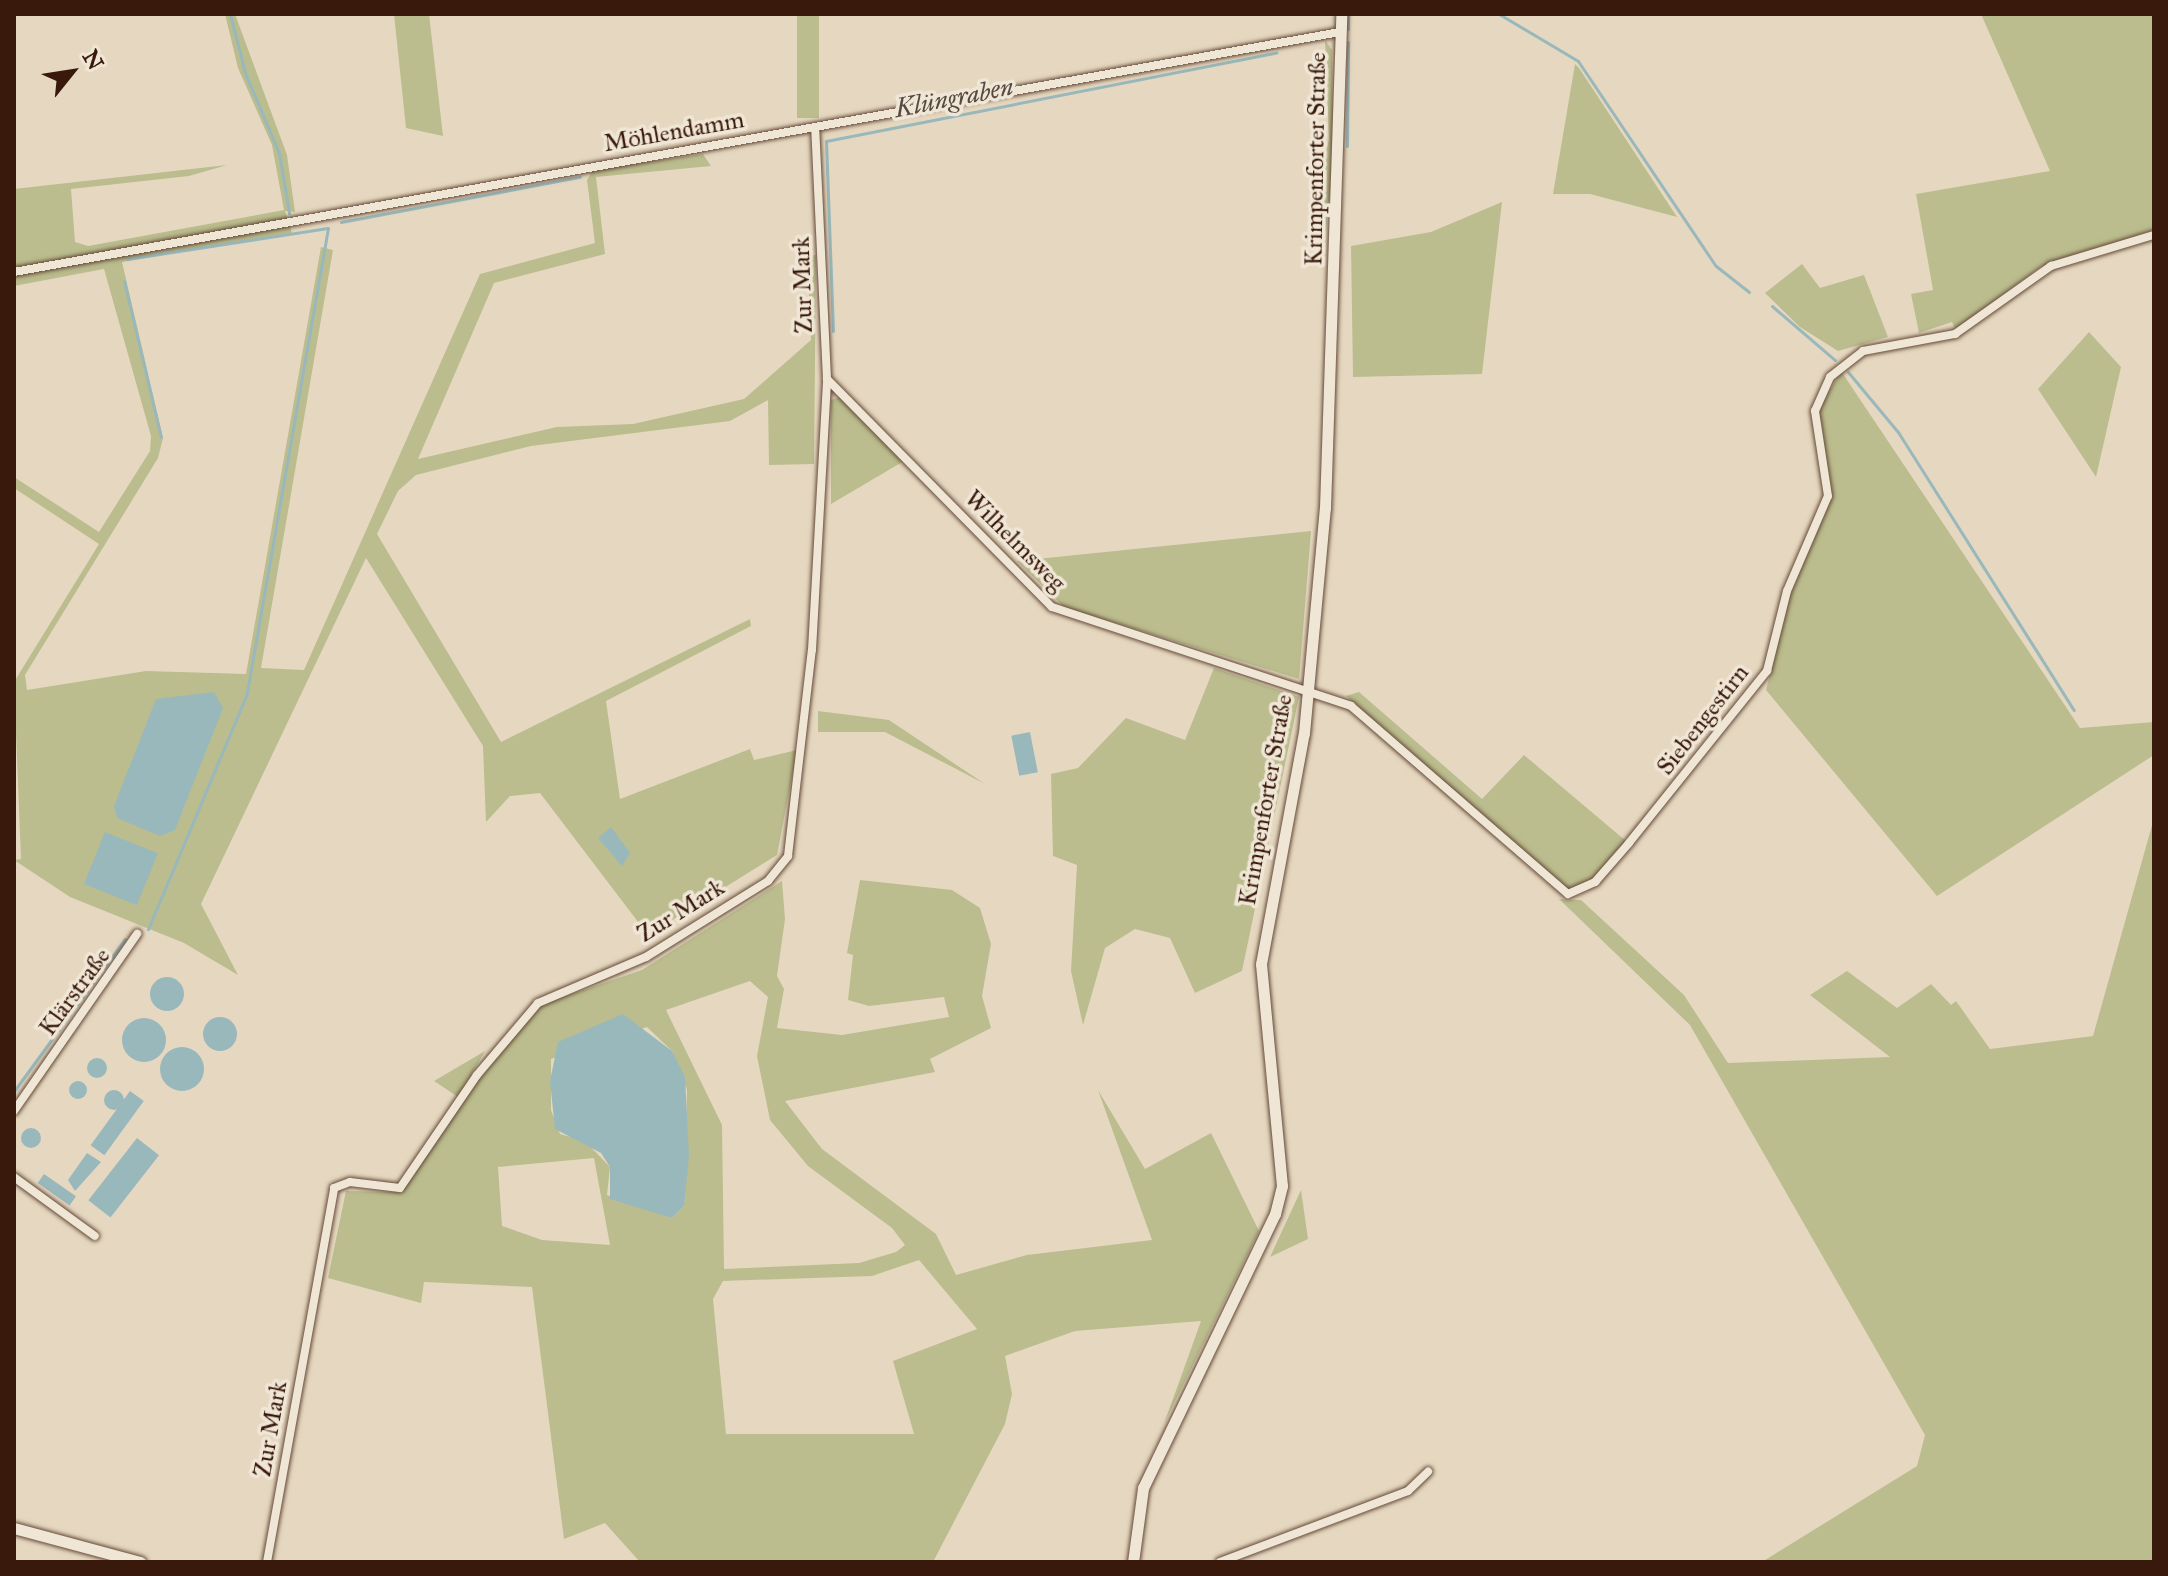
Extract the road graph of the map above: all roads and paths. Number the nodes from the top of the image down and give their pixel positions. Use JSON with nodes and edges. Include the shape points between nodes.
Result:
{"nodes":[{"id":1,"x":1341,"y":14,"type":"edge"},
{"id":2,"x":1340,"y":32,"type":"junction"},
{"id":3,"x":815,"y":129,"type":"junction"},
{"id":4,"x":2154,"y":235,"type":"edge"},
{"id":5,"x":14,"y":272,"type":"edge"},
{"id":6,"x":827,"y":379,"type":"junction"},
{"id":7,"x":1308,"y":691,"type":"junction"},
{"id":8,"x":137,"y":934,"type":"dead end"},
{"id":9,"x":14,"y":1111,"type":"edge"},
{"id":10,"x":14,"y":1177,"type":"edge"},
{"id":11,"x":95,"y":1236,"type":"dead end"},
{"id":12,"x":1428,"y":1472,"type":"dead end"},
{"id":13,"x":14,"y":1528,"type":"edge"},
{"id":14,"x":140,"y":1562,"type":"edge"},
{"id":15,"x":267,"y":1562,"type":"edge"},
{"id":16,"x":1133,"y":1562,"type":"edge"},
{"id":17,"x":1220,"y":1562,"type":"edge"}],
"edges":[{"from":1,"to":2,"type":"street","name":"Krimpenforter Straße"},
{"from":2,"to":3,"type":"street","name":"Möhlendamm"},
{"from":2,"to":7,"type":"street","name":"Krimpenforter Straße","via":[[1333,392]]},
{"from":3,"to":5,"type":"street","name":"Möhlendamm"},
{"from":3,"to":6,"type":"street","name":"Zur Mark"},
{"from":4,"to":7,"type":"street","name":"Siebengestirn","via":[[2051,266],[1955,334],[1863,351],[1830,377],[1815,411],[1828,496],[1787,591],[1767,671],[1583,891],[1557,888],[1351,706]]},
{"from":6,"to":7,"type":"street","name":"Wilhelmsweg","via":[[1052,607]]},
{"from":6,"to":15,"type":"street","name":"Zur Mark","via":[[806,720],[783,868],[646,957],[538,1003],[477,1075],[400,1188],[350,1182],[334,1188]]},
{"from":7,"to":16,"type":"street","name":"Krimpenforter Straße","via":[[1261,964],[1282,1186],[1275,1214],[1143,1488]]},
{"from":8,"to":9,"type":"street","name":"Klärstraße"},
{"from":10,"to":11,"type":"street"},
{"from":12,"to":17,"type":"street","via":[[1408,1491]]},
{"from":13,"to":14,"type":"street"}]}
